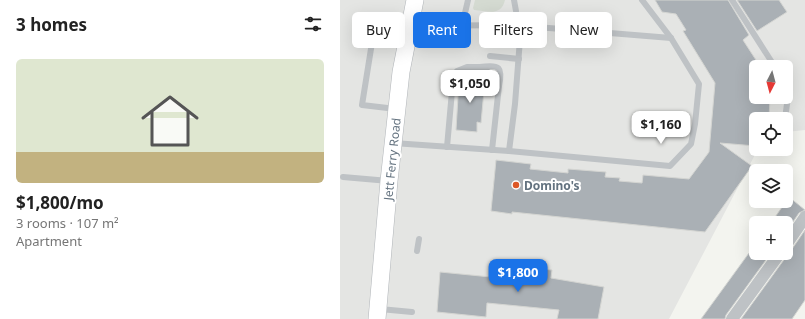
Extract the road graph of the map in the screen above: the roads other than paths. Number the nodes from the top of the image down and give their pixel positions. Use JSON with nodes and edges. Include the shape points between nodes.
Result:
{"nodes":[{"id":1,"x":415,"y":0,"type":"edge"},
{"id":2,"x":468,"y":0,"type":"edge"},
{"id":3,"x":514,"y":0,"type":"edge"},
{"id":4,"x":642,"y":0,"type":"edge"},
{"id":5,"x":732,"y":0,"type":"edge"},
{"id":6,"x":516,"y":11,"type":"dead end"},
{"id":7,"x":465,"y":12,"type":"edge"},
{"id":8,"x":547,"y":27,"type":"edge"},
{"id":9,"x":405,"y":31,"type":"edge"},
{"id":10,"x":409,"y":31,"type":"junction"},
{"id":11,"x":413,"y":31,"type":"edge"},
{"id":12,"x":671,"y":38,"type":"junction"},
{"id":13,"x":371,"y":48,"type":"edge"},
{"id":14,"x":520,"y":48,"type":"edge"},
{"id":15,"x":490,"y":56,"type":"dead end"},
{"id":16,"x":519,"y":59,"type":"junction"},
{"id":17,"x":771,"y":60,"type":"edge"},
{"id":18,"x":480,"y":67,"type":"junction"},
{"id":19,"x":499,"y":86,"type":"junction"},
{"id":20,"x":397,"y":110,"type":"junction"},
{"id":21,"x":393,"y":143,"type":"junction"},
{"id":22,"x":447,"y":148,"type":"junction"},
{"id":23,"x":492,"y":150,"type":"junction"},
{"id":24,"x":509,"y":151,"type":"junction"},
{"id":25,"x":343,"y":178,"type":"dead end"},
{"id":26,"x":389,"y":181,"type":"junction"},
{"id":27,"x":805,"y":217,"type":"edge"},
{"id":28,"x":793,"y":235,"type":"edge"},
{"id":29,"x":419,"y":239,"type":"dead end"},
{"id":30,"x":417,"y":251,"type":"dead end"},
{"id":31,"x":775,"y":260,"type":"edge"},
{"id":32,"x":412,"y":312,"type":"dead end"},
{"id":33,"x":378,"y":314,"type":"edge"},
{"id":34,"x":732,"y":319,"type":"edge"}],
"edges":[{"from":1,"to":10,"type":"street","name":"Jett Ferry Road"},
{"from":2,"to":7,"type":"lane"},
{"from":3,"to":6,"type":"lane"},
{"from":4,"to":12,"type":"lane"},
{"from":5,"to":17,"type":"lane"},
{"from":8,"to":12,"type":"lane"},
{"from":9,"to":10,"type":"lane"},
{"from":10,"to":11,"type":"lane"},
{"from":10,"to":20,"type":"street","name":"Jett Ferry Road"},
{"from":12,"to":24,"type":"lane","via":[[699,84],[691,144],[670,166]]},
{"from":13,"to":20,"type":"lane","via":[[362,105]]},
{"from":14,"to":16,"type":"lane"},
{"from":15,"to":16,"type":"lane"},
{"from":16,"to":24,"type":"lane"},
{"from":18,"to":19,"type":"lane","via":[[493,75]]},
{"from":18,"to":19,"type":"lane","via":[[492,65],[500,68]]},
{"from":18,"to":22,"type":"lane","via":[[467,67],[457,71],[453,80]]},
{"from":19,"to":23,"type":"lane"},
{"from":20,"to":21,"type":"street","name":"Jett Ferry Road"},
{"from":21,"to":22,"type":"lane"},
{"from":21,"to":26,"type":"street","name":"Jett Ferry Road"},
{"from":22,"to":23,"type":"lane"},
{"from":23,"to":24,"type":"lane"},
{"from":25,"to":26,"type":"lane"},
{"from":26,"to":33,"type":"street","name":"Jett Ferry Road"},
{"from":27,"to":28,"type":"street"},
{"from":29,"to":30,"type":"lane"},
{"from":31,"to":34,"type":"street"},
{"from":32,"to":33,"type":"lane"}]}
